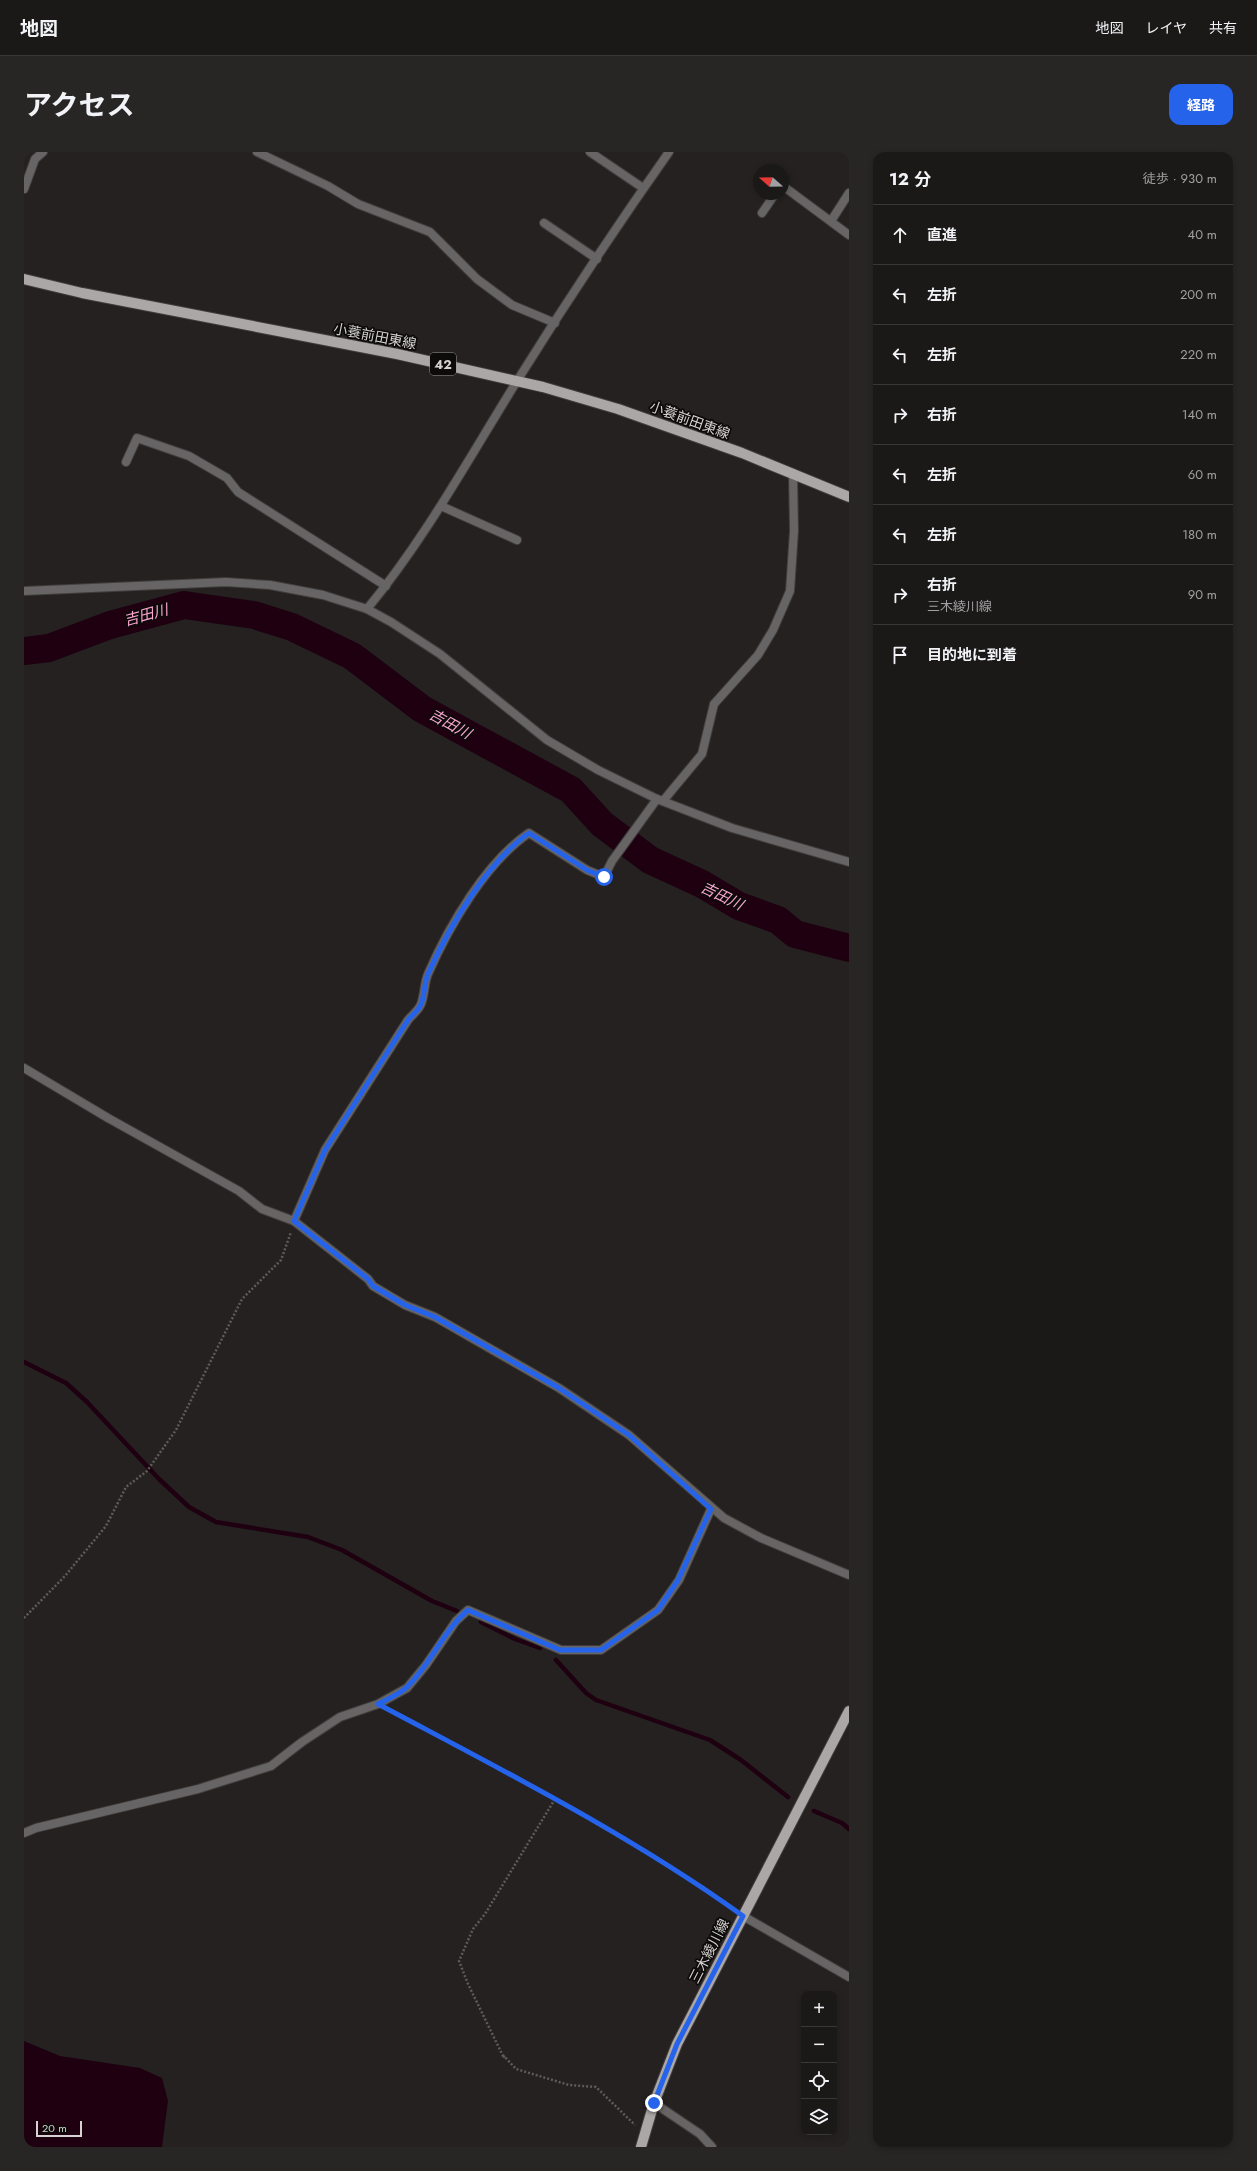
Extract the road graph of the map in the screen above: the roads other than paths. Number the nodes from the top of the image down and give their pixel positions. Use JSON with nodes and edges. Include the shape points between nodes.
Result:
{"nodes":[{"id":1,"x":43,"y":152,"type":"edge"},
{"id":2,"x":257,"y":152,"type":"edge"},
{"id":3,"x":590,"y":152,"type":"edge"},
{"id":4,"x":669,"y":152,"type":"edge"},
{"id":5,"x":643,"y":188,"type":"junction"},
{"id":6,"x":24,"y":189,"type":"edge"},
{"id":7,"x":789,"y":190,"type":"edge"},
{"id":8,"x":849,"y":193,"type":"edge"},
{"id":9,"x":771,"y":200,"type":"edge"},
{"id":10,"x":762,"y":212,"type":"dead end"},
{"id":11,"x":831,"y":222,"type":"junction"},
{"id":12,"x":544,"y":223,"type":"dead end"},
{"id":13,"x":849,"y":235,"type":"edge"},
{"id":14,"x":597,"y":258,"type":"junction"},
{"id":15,"x":24,"y":279,"type":"edge"},
{"id":16,"x":555,"y":323,"type":"junction"},
{"id":17,"x":517,"y":380,"type":"junction"},
{"id":18,"x":126,"y":462,"type":"dead end"},
{"id":19,"x":793,"y":473,"type":"junction"},
{"id":20,"x":849,"y":497,"type":"edge"},
{"id":21,"x":441,"y":506,"type":"junction"},
{"id":22,"x":517,"y":540,"type":"dead end"},
{"id":23,"x":386,"y":586,"type":"junction"},
{"id":24,"x":24,"y":591,"type":"edge"},
{"id":25,"x":368,"y":609,"type":"junction"},
{"id":26,"x":660,"y":800,"type":"junction"},
{"id":27,"x":849,"y":862,"type":"edge"},
{"id":28,"x":24,"y":1068,"type":"edge"},
{"id":29,"x":294,"y":1221,"type":"junction"},
{"id":30,"x":711,"y":1509,"type":"junction"},
{"id":31,"x":849,"y":1575,"type":"edge"},
{"id":32,"x":849,"y":1711,"type":"edge"},
{"id":33,"x":24,"y":1833,"type":"edge"},
{"id":34,"x":743,"y":1916,"type":"junction"},
{"id":35,"x":849,"y":1977,"type":"edge"},
{"id":36,"x":654,"y":2103,"type":"junction"},
{"id":37,"x":641,"y":2147,"type":"edge"},
{"id":38,"x":712,"y":2147,"type":"edge"}],
"edges":[{"from":1,"to":6,"type":"street","via":[[35,159]]},
{"from":2,"to":16,"type":"street","via":[[328,186],[358,204],[430,232],[477,279],[512,305]]},
{"from":3,"to":5,"type":"street"},
{"from":4,"to":5,"type":"street"},
{"from":5,"to":14,"type":"street"},
{"from":7,"to":11,"type":"street"},
{"from":8,"to":11,"type":"street"},
{"from":9,"to":10,"type":"street"},
{"from":11,"to":13,"type":"street"},
{"from":12,"to":14,"type":"street"},
{"from":14,"to":16,"type":"street"},
{"from":15,"to":17,"type":"main road","name":"小蓑前田東線","number":"42","via":[[82,293]]},
{"from":16,"to":17,"type":"street"},
{"from":17,"to":19,"type":"main road","name":"小蓑前田東線","number":"42","via":[[618,409]]},
{"from":17,"to":21,"type":"street"},
{"from":18,"to":23,"type":"street","via":[[137,438],[189,456],[227,478],[238,492]]},
{"from":19,"to":20,"type":"main road","name":"小蓑前田東線","number":"42"},
{"from":19,"to":26,"type":"street","via":[[794,530],[790,591],[773,630],[758,655],[714,704],[702,754]]},
{"from":21,"to":22,"type":"street"},
{"from":21,"to":23,"type":"street"},
{"from":23,"to":25,"type":"street"},
{"from":24,"to":25,"type":"street","via":[[226,582],[277,586],[322,595]]},
{"from":25,"to":26,"type":"street","via":[[440,654],[547,740],[598,770]]},
{"from":26,"to":27,"type":"street","via":[[732,828]]},
{"from":26,"to":29,"type":"street","via":[[612,861],[604,877],[587,870],[529,833],[512,845],[491,869],[462,911],[427,975],[421,1005],[408,1020],[325,1150]]},
{"from":28,"to":29,"type":"street","via":[[239,1191],[262,1209]]},
{"from":29,"to":30,"type":"street","via":[[368,1279],[373,1286],[405,1305],[435,1317],[559,1388],[629,1435]]},
{"from":30,"to":31,"type":"street","via":[[761,1538]]},
{"from":30,"to":33,"type":"street","via":[[678,1580],[658,1610],[601,1650],[560,1650],[468,1610],[456,1621],[407,1688],[378,1704],[340,1717],[271,1766],[198,1789]]},
{"from":32,"to":34,"type":"main road","name":"三木綾川線"},
{"from":34,"to":35,"type":"street"},
{"from":34,"to":36,"type":"main road","name":"三木綾川線","via":[[677,2044]]},
{"from":36,"to":37,"type":"main road","name":"三木綾川線"},
{"from":36,"to":38,"type":"street","via":[[700,2134]]}]}
